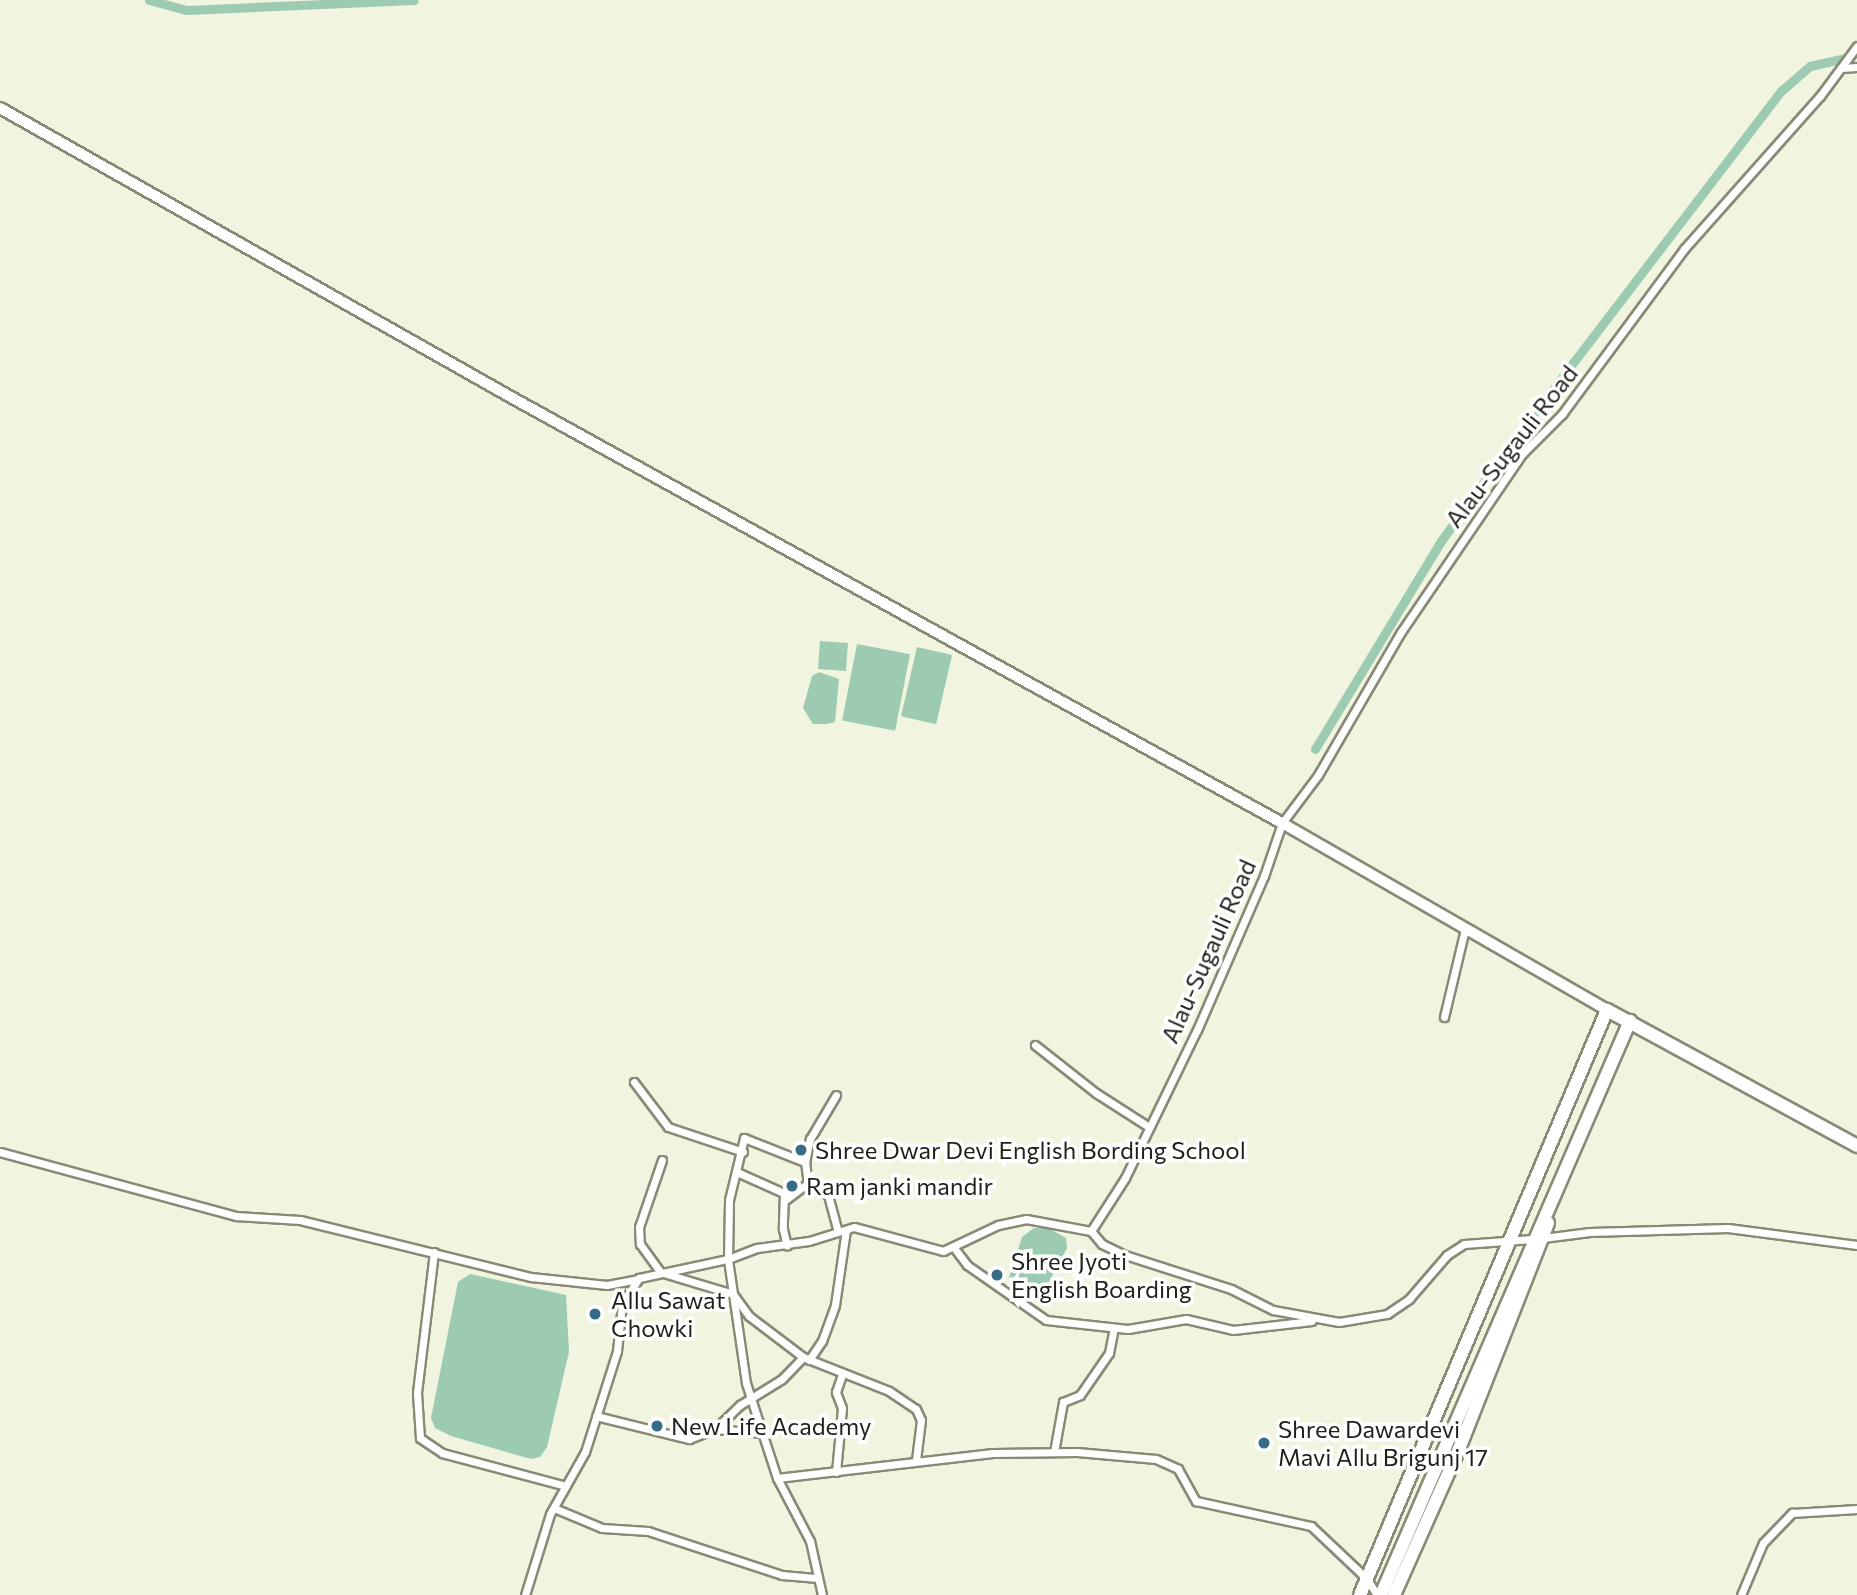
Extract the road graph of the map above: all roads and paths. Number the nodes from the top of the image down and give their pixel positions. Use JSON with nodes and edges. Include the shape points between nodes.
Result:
{"nodes":[{"id":1,"x":1857,"y":46,"type":"edge"},
{"id":2,"x":1857,"y":67,"type":"edge"},
{"id":3,"x":1841,"y":68,"type":"junction"},
{"id":4,"x":0,"y":108,"type":"edge"},
{"id":5,"x":1282,"y":823,"type":"junction"},
{"id":6,"x":1465,"y":929,"type":"junction"},
{"id":7,"x":1607,"y":1010,"type":"junction"},
{"id":8,"x":1444,"y":1017,"type":"dead end"},
{"id":9,"x":1630,"y":1021,"type":"junction"},
{"id":10,"x":1035,"y":1045,"type":"dead end"},
{"id":11,"x":635,"y":1082,"type":"dead end"},
{"id":12,"x":836,"y":1095,"type":"dead end"},
{"id":13,"x":1149,"y":1127,"type":"junction"},
{"id":14,"x":1857,"y":1146,"type":"edge"},
{"id":15,"x":0,"y":1152,"type":"edge"},
{"id":16,"x":743,"y":1152,"type":"junction"},
{"id":17,"x":662,"y":1160,"type":"dead end"},
{"id":18,"x":805,"y":1162,"type":"junction"},
{"id":19,"x":740,"y":1173,"type":"junction"},
{"id":20,"x":808,"y":1183,"type":"junction"},
{"id":21,"x":784,"y":1201,"type":"junction"},
{"id":22,"x":842,"y":1231,"type":"junction"},
{"id":23,"x":1091,"y":1231,"type":"junction"},
{"id":24,"x":1538,"y":1238,"type":"junction"},
{"id":25,"x":1511,"y":1242,"type":"junction"},
{"id":26,"x":787,"y":1245,"type":"junction"},
{"id":27,"x":1857,"y":1245,"type":"edge"},
{"id":28,"x":955,"y":1249,"type":"junction"},
{"id":29,"x":434,"y":1252,"type":"junction"},
{"id":30,"x":728,"y":1259,"type":"junction"},
{"id":31,"x":660,"y":1272,"type":"junction"},
{"id":32,"x":639,"y":1279,"type":"junction"},
{"id":33,"x":733,"y":1294,"type":"junction"},
{"id":34,"x":1316,"y":1321,"type":"junction"},
{"id":35,"x":1114,"y":1328,"type":"junction"},
{"id":36,"x":806,"y":1359,"type":"junction"},
{"id":37,"x":842,"y":1375,"type":"junction"},
{"id":38,"x":750,"y":1398,"type":"junction"},
{"id":39,"x":596,"y":1416,"type":"junction"},
{"id":40,"x":715,"y":1429,"type":"junction"},
{"id":41,"x":761,"y":1433,"type":"junction"},
{"id":42,"x":1054,"y":1452,"type":"junction"},
{"id":43,"x":916,"y":1460,"type":"junction"},
{"id":44,"x":836,"y":1472,"type":"junction"},
{"id":45,"x":777,"y":1478,"type":"junction"},
{"id":46,"x":566,"y":1486,"type":"junction"},
{"id":47,"x":554,"y":1508,"type":"junction"},
{"id":48,"x":1857,"y":1509,"type":"edge"},
{"id":49,"x":818,"y":1578,"type":"junction"},
{"id":50,"x":1367,"y":1578,"type":"junction"},
{"id":51,"x":525,"y":1595,"type":"edge"},
{"id":52,"x":822,"y":1595,"type":"edge"},
{"id":53,"x":1360,"y":1595,"type":"edge"},
{"id":54,"x":1379,"y":1595,"type":"edge"},
{"id":55,"x":1394,"y":1595,"type":"edge"},
{"id":56,"x":1741,"y":1595,"type":"edge"}],
"edges":[{"from":1,"to":3,"type":"street","name":"Alau-Sugauli Road"},
{"from":2,"to":3,"type":"street"},
{"from":3,"to":5,"type":"street","name":"Alau-Sugauli Road","via":[[1684,249],[1562,414],[1522,454],[1444,564],[1318,775]]},
{"from":4,"to":5,"type":"main road","via":[[509,396]]},
{"from":5,"to":6,"type":"main road"},
{"from":5,"to":13,"type":"street","name":"Alau-Sugauli Road","via":[[1264,876]]},
{"from":6,"to":7,"type":"main road"},
{"from":6,"to":8,"type":"street"},
{"from":7,"to":9,"type":"highway"},
{"from":7,"to":25,"type":"highway"},
{"from":9,"to":14,"type":"highway"},
{"from":9,"to":24,"type":"highway"},
{"from":10,"to":13,"type":"street"},
{"from":11,"to":16,"type":"street","via":[[668,1127]]},
{"from":12,"to":18,"type":"street","via":[[810,1139]]},
{"from":13,"to":23,"type":"street","name":"Alau-Sugauli Road","via":[[1125,1178]]},
{"from":15,"to":29,"type":"street","via":[[236,1216],[300,1220]]},
{"from":16,"to":18,"type":"street","via":[[744,1138]]},
{"from":16,"to":19,"type":"street"},
{"from":17,"to":31,"type":"street","via":[[639,1227],[640,1244]]},
{"from":18,"to":20,"type":"street"},
{"from":19,"to":21,"type":"street","via":[[784,1193]]},
{"from":19,"to":30,"type":"street","via":[[729,1200]]},
{"from":20,"to":21,"type":"street"},
{"from":20,"to":22,"type":"street","via":[[828,1195]]},
{"from":21,"to":26,"type":"street"},
{"from":22,"to":26,"type":"street"},
{"from":22,"to":28,"type":"street","via":[[854,1227],[943,1251]]},
{"from":22,"to":36,"type":"street","via":[[835,1305],[822,1340]]},
{"from":23,"to":28,"type":"street","via":[[1026,1219],[998,1225]]},
{"from":23,"to":34,"type":"street","via":[[1102,1244],[1125,1255],[1231,1289],[1273,1310]]},
{"from":24,"to":25,"type":"street"},
{"from":24,"to":27,"type":"street","via":[[1590,1231],[1728,1228]]},
{"from":24,"to":54,"type":"highway"},
{"from":24,"to":55,"type":"highway","via":[[1459,1449]]},
{"from":25,"to":34,"type":"street","via":[[1464,1244],[1447,1255],[1409,1299],[1387,1314],[1362,1321]]},
{"from":25,"to":50,"type":"highway"},
{"from":26,"to":30,"type":"street","via":[[757,1248]]},
{"from":28,"to":35,"type":"street","via":[[967,1265],[1046,1320]]},
{"from":29,"to":32,"type":"street","via":[[531,1276],[607,1285]]},
{"from":29,"to":46,"type":"street","via":[[417,1394],[420,1438],[442,1453]]},
{"from":30,"to":31,"type":"street"},
{"from":30,"to":33,"type":"street"},
{"from":31,"to":32,"type":"street"},
{"from":31,"to":33,"type":"street"},
{"from":32,"to":39,"type":"street","via":[[622,1304],[617,1351]]},
{"from":33,"to":36,"type":"street","via":[[749,1316]]},
{"from":33,"to":38,"type":"street"},
{"from":34,"to":35,"type":"street","via":[[1233,1330],[1186,1319]]},
{"from":35,"to":42,"type":"street","via":[[1109,1353],[1080,1395],[1063,1402]]},
{"from":36,"to":37,"type":"street"},
{"from":36,"to":38,"type":"street"},
{"from":37,"to":43,"type":"street","via":[[889,1391],[915,1409],[921,1420]]},
{"from":37,"to":44,"type":"street","via":[[836,1392],[842,1408]]},
{"from":38,"to":40,"type":"street"},
{"from":38,"to":41,"type":"street"},
{"from":39,"to":40,"type":"street","via":[[689,1439]]},
{"from":39,"to":46,"type":"street","via":[[585,1452]]},
{"from":40,"to":41,"type":"street"},
{"from":41,"to":45,"type":"street"},
{"from":42,"to":43,"type":"street"},
{"from":42,"to":50,"type":"street","via":[[1132,1455],[1170,1463],[1196,1501],[1311,1526]]},
{"from":43,"to":44,"type":"street"},
{"from":44,"to":45,"type":"street"},
{"from":45,"to":49,"type":"street","via":[[810,1541]]},
{"from":46,"to":47,"type":"street"},
{"from":47,"to":49,"type":"street","via":[[602,1528],[648,1531],[769,1571]]},
{"from":47,"to":51,"type":"street"},
{"from":48,"to":56,"type":"street","via":[[1792,1513],[1763,1542]]},
{"from":49,"to":52,"type":"street"},
{"from":50,"to":53,"type":"highway"},
{"from":50,"to":54,"type":"street"}]}
